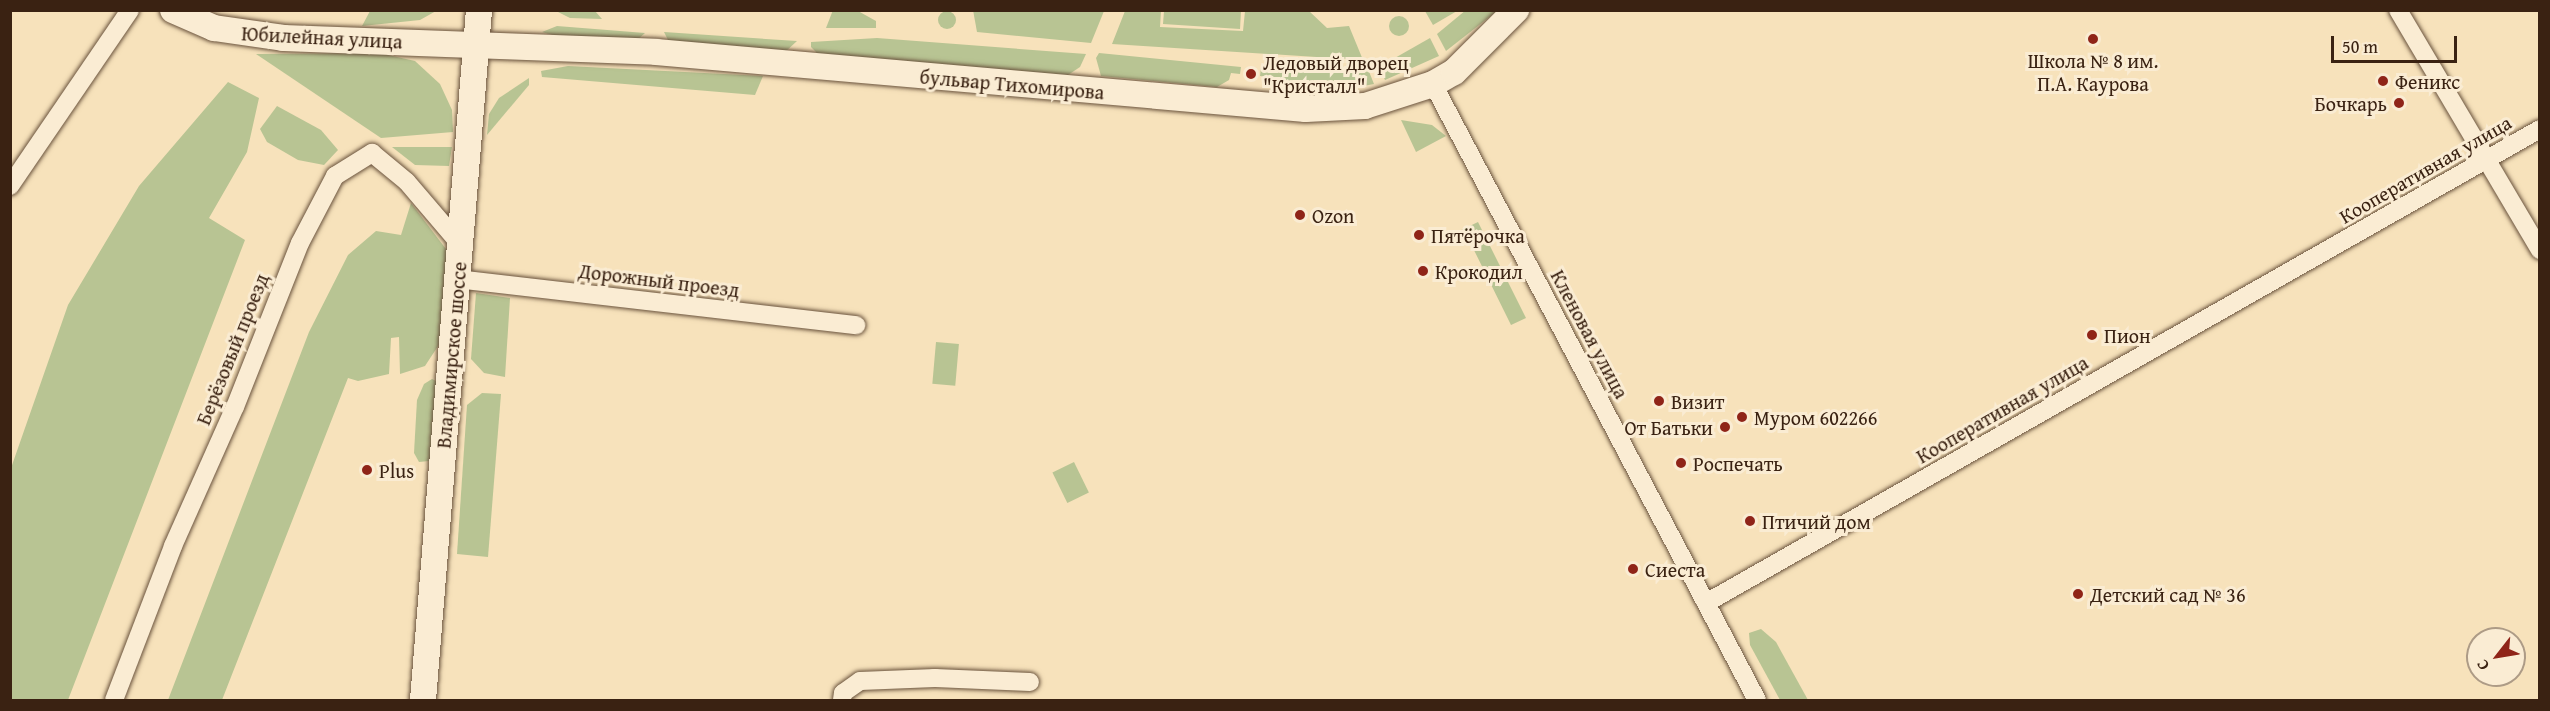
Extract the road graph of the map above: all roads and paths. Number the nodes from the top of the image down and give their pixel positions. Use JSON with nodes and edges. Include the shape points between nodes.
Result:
{"nodes":[{"id":1,"x":130,"y":10,"type":"edge"},
{"id":2,"x":173,"y":10,"type":"edge"},
{"id":3,"x":479,"y":10,"type":"edge"},
{"id":4,"x":1516,"y":10,"type":"edge"},
{"id":5,"x":2398,"y":10,"type":"edge"},
{"id":6,"x":476,"y":43,"type":"junction"},
{"id":7,"x":1433,"y":84,"type":"junction"},
{"id":8,"x":2540,"y":129,"type":"edge"},
{"id":9,"x":2487,"y":159,"type":"junction"},
{"id":10,"x":10,"y":186,"type":"edge"},
{"id":11,"x":460,"y":244,"type":"junction"},
{"id":12,"x":2540,"y":250,"type":"edge"},
{"id":13,"x":457,"y":279,"type":"junction"},
{"id":14,"x":856,"y":325,"type":"dead end"},
{"id":15,"x":1706,"y":603,"type":"junction"},
{"id":16,"x":1030,"y":682,"type":"dead end"},
{"id":17,"x":114,"y":700,"type":"edge"},
{"id":18,"x":423,"y":700,"type":"edge"},
{"id":19,"x":842,"y":700,"type":"edge"},
{"id":20,"x":1757,"y":700,"type":"edge"}],
"edges":[{"from":1,"to":10,"type":"street"},
{"from":2,"to":6,"type":"street","name":"Юбилейная улица","via":[[214,28],[283,38]]},
{"from":3,"to":6,"type":"street","name":"Владимирское шоссе"},
{"from":4,"to":7,"type":"street","name":"бульвар Тихомирова","via":[[1454,72]]},
{"from":5,"to":9,"type":"street"},
{"from":6,"to":7,"type":"street","name":"бульвар Тихомирова","via":[[656,52],[1306,109],[1365,106]]},
{"from":6,"to":11,"type":"street","name":"Владимирское шоссе"},
{"from":7,"to":15,"type":"street","name":"Кленовая улица"},
{"from":8,"to":9,"type":"street","name":"Кооперативная улица"},
{"from":9,"to":12,"type":"street"},
{"from":9,"to":15,"type":"street","name":"Кооперативная улица"},
{"from":11,"to":13,"type":"street","name":"Владимирское шоссе"},
{"from":11,"to":17,"type":"street","name":"Берёзовый проезд","via":[[407,182],[372,153],[335,176],[300,243],[235,407],[173,546]]},
{"from":13,"to":14,"type":"street","name":"Дорожный проезд"},
{"from":13,"to":18,"type":"street","name":"Владимирское шоссе"},
{"from":15,"to":20,"type":"street","name":"Кленовая улица"},
{"from":16,"to":19,"type":"street","via":[[935,678],[860,681],[843,693]]}]}
